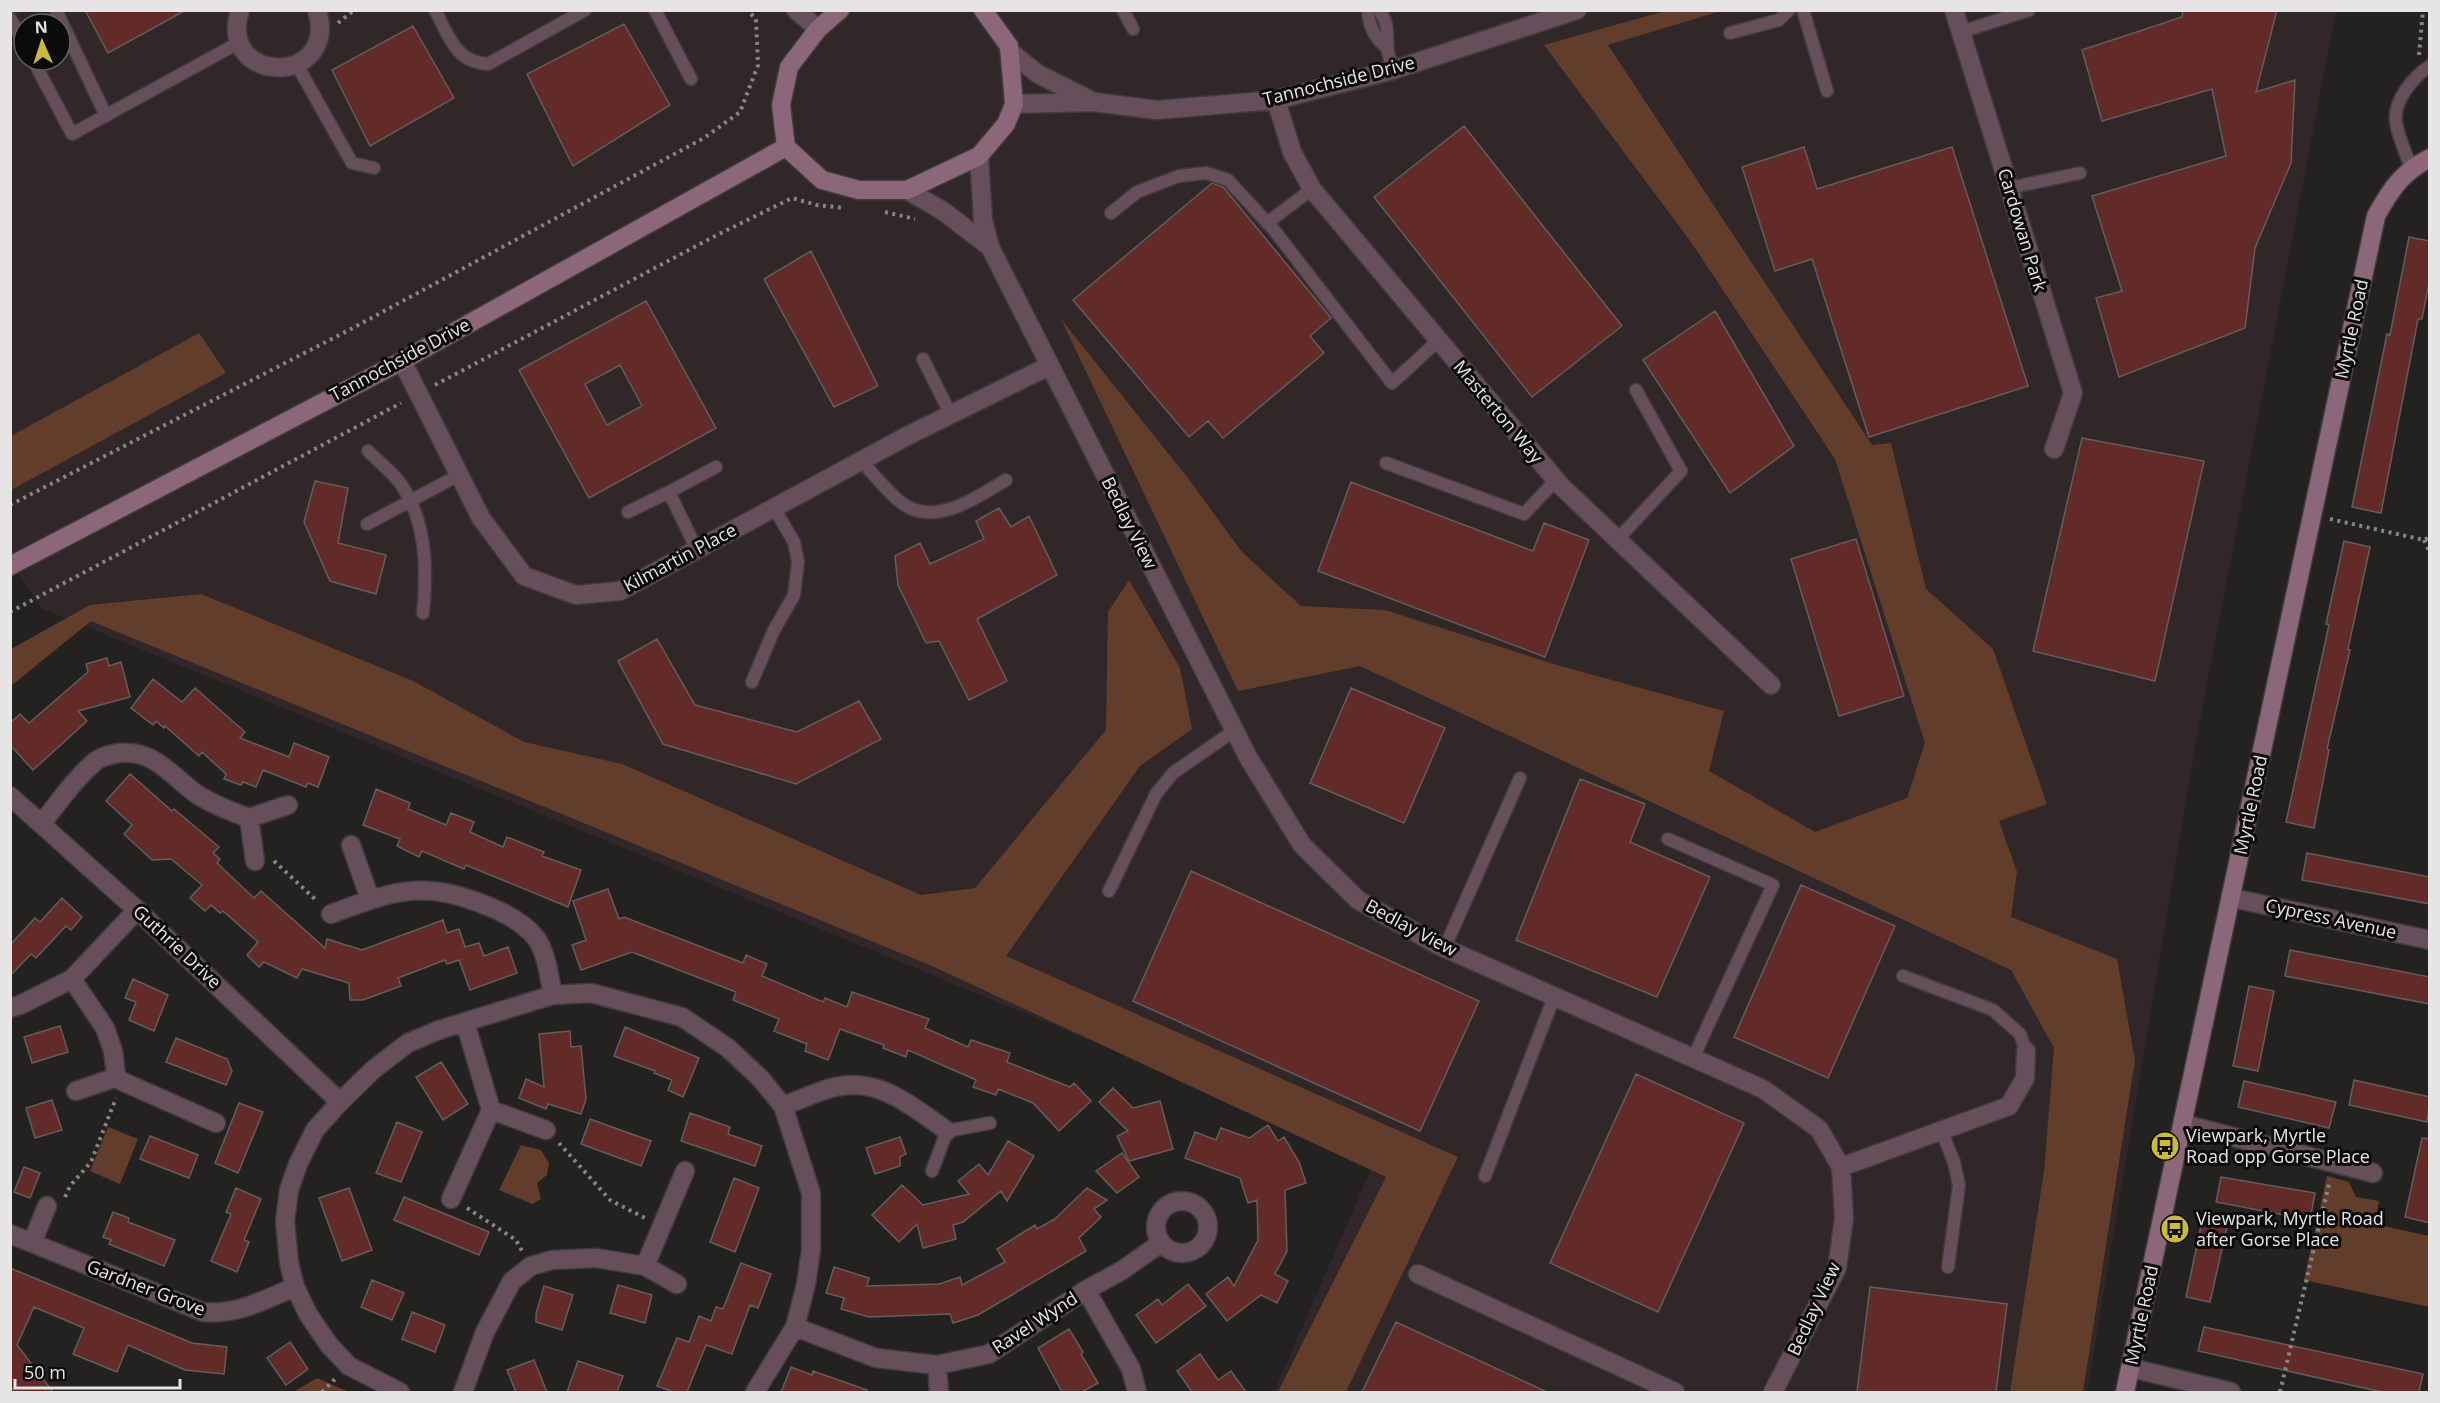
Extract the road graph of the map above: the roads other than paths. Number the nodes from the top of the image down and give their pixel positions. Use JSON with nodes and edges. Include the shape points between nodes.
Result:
{"nodes":[{"id":1,"x":56,"y":10,"type":"edge"},
{"id":2,"x":240,"y":10,"type":"edge"},
{"id":3,"x":317,"y":10,"type":"edge"},
{"id":4,"x":435,"y":10,"type":"edge"},
{"id":5,"x":585,"y":10,"type":"edge"},
{"id":6,"x":655,"y":10,"type":"edge"},
{"id":7,"x":796,"y":10,"type":"edge"},
{"id":8,"x":840,"y":10,"type":"edge"},
{"id":9,"x":983,"y":10,"type":"edge"},
{"id":10,"x":1123,"y":10,"type":"edge"},
{"id":11,"x":1368,"y":10,"type":"edge"},
{"id":12,"x":1379,"y":10,"type":"edge"},
{"id":13,"x":1577,"y":10,"type":"edge"},
{"id":14,"x":1789,"y":10,"type":"edge"},
{"id":15,"x":1803,"y":10,"type":"edge"},
{"id":16,"x":1954,"y":10,"type":"edge"},
{"id":17,"x":2029,"y":10,"type":"edge"},
{"id":18,"x":818,"y":29,"type":"junction"},
{"id":19,"x":1133,"y":29,"type":"dead end"},
{"id":20,"x":1961,"y":32,"type":"junction"},
{"id":21,"x":1731,"y":33,"type":"dead end"},
{"id":22,"x":240,"y":42,"type":"junction"},
{"id":23,"x":1388,"y":49,"type":"junction"},
{"id":24,"x":1010,"y":51,"type":"junction"},
{"id":25,"x":297,"y":65,"type":"junction"},
{"id":26,"x":2430,"y":66,"type":"edge"},
{"id":27,"x":1393,"y":70,"type":"junction"},
{"id":28,"x":39,"y":72,"type":"edge"},
{"id":29,"x":691,"y":79,"type":"dead end"},
{"id":30,"x":1827,"y":91,"type":"dead end"},
{"id":31,"x":1276,"y":100,"type":"junction"},
{"id":32,"x":1094,"y":102,"type":"junction"},
{"id":33,"x":1014,"y":104,"type":"junction"},
{"id":34,"x":106,"y":116,"type":"junction"},
{"id":35,"x":786,"y":147,"type":"junction"},
{"id":36,"x":979,"y":156,"type":"junction"},
{"id":37,"x":2430,"y":158,"type":"edge"},
{"id":38,"x":374,"y":168,"type":"dead end"},
{"id":39,"x":2411,"y":168,"type":"junction"},
{"id":40,"x":2080,"y":173,"type":"dead end"},
{"id":41,"x":2009,"y":188,"type":"junction"},
{"id":42,"x":1312,"y":189,"type":"junction"},
{"id":43,"x":907,"y":190,"type":"junction"},
{"id":44,"x":1111,"y":213,"type":"dead end"},
{"id":45,"x":1267,"y":223,"type":"junction"},
{"id":46,"x":990,"y":247,"type":"junction"},
{"id":47,"x":1438,"y":340,"type":"junction"},
{"id":48,"x":923,"y":359,"type":"dead end"},
{"id":49,"x":402,"y":361,"type":"junction"},
{"id":50,"x":1049,"y":366,"type":"junction"},
{"id":51,"x":1636,"y":390,"type":"dead end"},
{"id":52,"x":951,"y":415,"type":"junction"},
{"id":53,"x":2054,"y":449,"type":"dead end"},
{"id":54,"x":368,"y":451,"type":"dead end"},
{"id":55,"x":861,"y":461,"type":"junction"},
{"id":56,"x":1386,"y":464,"type":"dead end"},
{"id":57,"x":716,"y":467,"type":"dead end"},
{"id":58,"x":459,"y":475,"type":"junction"},
{"id":59,"x":1006,"y":480,"type":"dead end"},
{"id":60,"x":1556,"y":480,"type":"junction"},
{"id":61,"x":669,"y":492,"type":"junction"},
{"id":62,"x":411,"y":500,"type":"junction"},
{"id":63,"x":774,"y":508,"type":"junction"},
{"id":64,"x":628,"y":512,"type":"dead end"},
{"id":65,"x":367,"y":524,"type":"dead end"},
{"id":66,"x":1617,"y":540,"type":"junction"},
{"id":67,"x":697,"y":550,"type":"junction"},
{"id":68,"x":10,"y":566,"type":"edge"},
{"id":69,"x":423,"y":613,"type":"dead end"},
{"id":70,"x":752,"y":682,"type":"dead end"},
{"id":71,"x":1771,"y":685,"type":"dead end"},
{"id":72,"x":1234,"y":730,"type":"junction"},
{"id":73,"x":1520,"y":778,"type":"dead end"},
{"id":74,"x":10,"y":796,"type":"edge"},
{"id":75,"x":288,"y":805,"type":"dead end"},
{"id":76,"x":249,"y":818,"type":"junction"},
{"id":77,"x":42,"y":823,"type":"junction"},
{"id":78,"x":1668,"y":839,"type":"dead end"},
{"id":79,"x":351,"y":845,"type":"dead end"},
{"id":80,"x":255,"y":861,"type":"road end"},
{"id":81,"x":1109,"y":891,"type":"dead end"},
{"id":82,"x":2232,"y":898,"type":"junction"},
{"id":83,"x":370,"y":899,"type":"junction"},
{"id":84,"x":137,"y":910,"type":"junction"},
{"id":85,"x":331,"y":914,"type":"road end"},
{"id":86,"x":2430,"y":940,"type":"edge"},
{"id":87,"x":1445,"y":947,"type":"junction"},
{"id":88,"x":1903,"y":976,"type":"dead end"},
{"id":89,"x":72,"y":979,"type":"junction"},
{"id":90,"x":553,"y":995,"type":"junction"},
{"id":91,"x":1554,"y":997,"type":"junction"},
{"id":92,"x":10,"y":1008,"type":"edge"},
{"id":93,"x":465,"y":1022,"type":"junction"},
{"id":94,"x":2026,"y":1051,"type":"joint"},
{"id":95,"x":1693,"y":1058,"type":"junction"},
{"id":96,"x":120,"y":1080,"type":"junction"},
{"id":97,"x":76,"y":1091,"type":"dead end"},
{"id":98,"x":340,"y":1102,"type":"junction"},
{"id":99,"x":783,"y":1106,"type":"junction"},
{"id":100,"x":491,"y":1110,"type":"junction"},
{"id":101,"x":216,"y":1123,"type":"dead end"},
{"id":102,"x":990,"y":1123,"type":"dead end"},
{"id":103,"x":2183,"y":1124,"type":"junction"},
{"id":104,"x":546,"y":1130,"type":"road end"},
{"id":105,"x":1941,"y":1130,"type":"junction"},
{"id":106,"x":947,"y":1131,"type":"junction"},
{"id":107,"x":1841,"y":1167,"type":"junction"},
{"id":108,"x":685,"y":1171,"type":"dead end"},
{"id":109,"x":932,"y":1171,"type":"dead end"},
{"id":110,"x":2373,"y":1173,"type":"dead end"},
{"id":111,"x":1485,"y":1176,"type":"dead end"},
{"id":112,"x":451,"y":1199,"type":"road end"},
{"id":113,"x":47,"y":1206,"type":"road end"},
{"id":114,"x":10,"y":1234,"type":"edge"},
{"id":115,"x":32,"y":1243,"type":"junction"},
{"id":116,"x":1161,"y":1243,"type":"dead end"},
{"id":117,"x":645,"y":1266,"type":"junction"},
{"id":118,"x":1948,"y":1267,"type":"dead end"},
{"id":119,"x":1418,"y":1274,"type":"dead end"},
{"id":120,"x":677,"y":1284,"type":"dead end"},
{"id":121,"x":295,"y":1287,"type":"junction"},
{"id":122,"x":1086,"y":1290,"type":"junction"},
{"id":123,"x":795,"y":1327,"type":"junction"},
{"id":124,"x":937,"y":1365,"type":"junction"},
{"id":125,"x":2131,"y":1368,"type":"junction"},
{"id":126,"x":400,"y":1392,"type":"edge"},
{"id":127,"x":463,"y":1392,"type":"edge"},
{"id":128,"x":755,"y":1392,"type":"edge"},
{"id":129,"x":939,"y":1392,"type":"edge"},
{"id":130,"x":1137,"y":1392,"type":"edge"},
{"id":131,"x":1675,"y":1392,"type":"edge"},
{"id":132,"x":1773,"y":1392,"type":"edge"},
{"id":133,"x":2125,"y":1392,"type":"edge"},
{"id":134,"x":2231,"y":1392,"type":"edge"}],
"edges":[{"from":1,"to":34,"type":"lane"},
{"from":2,"to":22,"type":"street"},
{"from":3,"to":25,"type":"street","via":[[317,44]]},
{"from":4,"to":5,"type":"lane","via":[[458,52],[476,63],[488,64]]},
{"from":6,"to":29,"type":"lane"},
{"from":7,"to":18,"type":"street"},
{"from":8,"to":18,"type":"street"},
{"from":9,"to":24,"type":"street","name":"Tannochside Drive"},
{"from":10,"to":19,"type":"lane"},
{"from":11,"to":23,"type":"lane","via":[[1377,39]]},
{"from":12,"to":23,"type":"lane","via":[[1389,35]]},
{"from":13,"to":27,"type":"street","name":"Tannochside Drive"},
{"from":14,"to":21,"type":"lane","via":[[1779,20]]},
{"from":15,"to":30,"type":"lane"},
{"from":16,"to":20,"type":"street","name":"Cardowan Park"},
{"from":17,"to":20,"type":"lane"},
{"from":18,"to":35,"type":"street","via":[[789,67],[781,105]]},
{"from":20,"to":41,"type":"street","name":"Cardowan Park"},
{"from":22,"to":25,"type":"street","via":[[248,56],[258,63],[272,68]]},
{"from":22,"to":34,"type":"lane"},
{"from":23,"to":27,"type":"lane"},
{"from":24,"to":32,"type":"street","name":"Tannochside Drive","via":[[1038,74]]},
{"from":24,"to":33,"type":"street","name":"Tannochside Drive"},
{"from":25,"to":38,"type":"lane","via":[[352,163]]},
{"from":26,"to":39,"type":"lane","via":[[2417,74],[2403,94],[2395,120]]},
{"from":27,"to":31,"type":"street","name":"Tannochside Drive"},
{"from":28,"to":34,"type":"lane","via":[[72,134]]},
{"from":31,"to":32,"type":"street","name":"Tannochside Drive","via":[[1157,110]]},
{"from":31,"to":42,"type":"street","name":"Masterton Way","via":[[1292,152]]},
{"from":32,"to":33,"type":"street","name":"Tannochside Drive"},
{"from":33,"to":36,"type":"street","via":[[1006,124]]},
{"from":35,"to":43,"type":"street","via":[[822,180],[859,190]]},
{"from":35,"to":49,"type":"street","name":"Tannochside Drive"},
{"from":36,"to":43,"type":"street"},
{"from":36,"to":46,"type":"street","name":"Bedlay View","via":[[983,220]]},
{"from":37,"to":39,"type":"street"},
{"from":39,"to":82,"type":"street","name":"Myrtle Road","via":[[2388,194],[2376,216]]},
{"from":40,"to":41,"type":"lane"},
{"from":41,"to":53,"type":"street","name":"Cardowan Park","via":[[2073,393]]},
{"from":42,"to":45,"type":"lane"},
{"from":42,"to":47,"type":"street","name":"Masterton Way"},
{"from":43,"to":46,"type":"street","name":"Bedlay View","via":[[943,211]]},
{"from":44,"to":45,"type":"lane","via":[[1137,192],[1179,176],[1206,173],[1228,180]]},
{"from":45,"to":47,"type":"lane","via":[[1392,383]]},
{"from":46,"to":50,"type":"street","name":"Bedlay View"},
{"from":47,"to":60,"type":"street","name":"Masterton Way"},
{"from":48,"to":52,"type":"lane"},
{"from":49,"to":58,"type":"street","name":"Kilmartin Place"},
{"from":49,"to":68,"type":"street","name":"Tannochside Drive"},
{"from":50,"to":52,"type":"street","name":"Kilmartin Place"},
{"from":50,"to":72,"type":"street","name":"Bedlay View"},
{"from":51,"to":66,"type":"lane","via":[[1681,471]]},
{"from":52,"to":55,"type":"street","name":"Kilmartin Place"},
{"from":54,"to":62,"type":"lane"},
{"from":55,"to":59,"type":"lane","via":[[904,505],[924,512],[956,508]]},
{"from":55,"to":63,"type":"street","name":"Kilmartin Place"},
{"from":56,"to":60,"type":"lane","via":[[1524,514]]},
{"from":57,"to":61,"type":"lane"},
{"from":58,"to":62,"type":"lane"},
{"from":58,"to":67,"type":"street","name":"Kilmartin Place","via":[[481,518],[524,576],[576,595],[620,591]]},
{"from":60,"to":66,"type":"street","name":"Masterton Way"},
{"from":61,"to":64,"type":"lane"},
{"from":61,"to":67,"type":"lane"},
{"from":62,"to":65,"type":"lane"},
{"from":62,"to":69,"type":"lane","via":[[425,548]]},
{"from":63,"to":67,"type":"street","name":"Kilmartin Place"},
{"from":63,"to":70,"type":"lane","via":[[794,542],[798,562],[794,595]]},
{"from":66,"to":71,"type":"street","name":"Masterton Way"},
{"from":72,"to":81,"type":"lane","via":[[1173,773],[1156,794]]},
{"from":72,"to":87,"type":"street","name":"Bedlay View","via":[[1302,845],[1358,900]]},
{"from":73,"to":87,"type":"lane"},
{"from":74,"to":77,"type":"street","name":"Guthrie Drive"},
{"from":75,"to":76,"type":"street"},
{"from":76,"to":77,"type":"street","via":[[199,795],[157,760],[122,753],[98,760]]},
{"from":76,"to":80,"type":"street"},
{"from":77,"to":84,"type":"street","name":"Guthrie Drive"},
{"from":78,"to":95,"type":"lane","via":[[1773,885]]},
{"from":79,"to":83,"type":"street"},
{"from":82,"to":86,"type":"street","name":"Cypress Avenue"},
{"from":82,"to":103,"type":"street","name":"Myrtle Road"},
{"from":83,"to":85,"type":"street"},
{"from":83,"to":90,"type":"street","via":[[429,889],[466,897],[518,921],[537,939]]},
{"from":84,"to":89,"type":"street"},
{"from":84,"to":98,"type":"street","name":"Guthrie Drive"},
{"from":87,"to":91,"type":"street","name":"Bedlay View"},
{"from":88,"to":94,"type":"lane","via":[[1993,1010],[2020,1034]]},
{"from":89,"to":92,"type":"street"},
{"from":89,"to":96,"type":"street","via":[[105,1028]]},
{"from":90,"to":93,"type":"street"},
{"from":90,"to":99,"type":"street","via":[[591,993],[682,1017],[728,1048]]},
{"from":91,"to":95,"type":"street","name":"Bedlay View"},
{"from":91,"to":111,"type":"lane"},
{"from":93,"to":98,"type":"street","via":[[408,1043]]},
{"from":93,"to":100,"type":"street"},
{"from":94,"to":105,"type":"street","via":[[2025,1078],[2009,1106]]},
{"from":95,"to":107,"type":"street","name":"Bedlay View","via":[[1763,1089],[1819,1129]]},
{"from":96,"to":97,"type":"street"},
{"from":96,"to":101,"type":"street"},
{"from":98,"to":121,"type":"street","via":[[315,1130],[289,1191],[285,1221]]},
{"from":99,"to":106,"type":"street","via":[[836,1087],[868,1085],[902,1098]]},
{"from":99,"to":123,"type":"street","via":[[811,1193],[811,1250]]},
{"from":100,"to":104,"type":"street"},
{"from":100,"to":112,"type":"street"},
{"from":102,"to":106,"type":"lane"},
{"from":103,"to":110,"type":"street"},
{"from":103,"to":125,"type":"street","name":"Myrtle Road"},
{"from":105,"to":107,"type":"street"},
{"from":105,"to":118,"type":"lane","via":[[1959,1185]]},
{"from":106,"to":109,"type":"lane"},
{"from":107,"to":132,"type":"street","name":"Bedlay View","via":[[1844,1218],[1837,1268]]},
{"from":108,"to":117,"type":"street"},
{"from":113,"to":115,"type":"street"},
{"from":114,"to":115,"type":"street","name":"Gardner Grove"},
{"from":115,"to":121,"type":"street","name":"Gardner Grove","via":[[203,1312],[223,1314]]},
{"from":116,"to":122,"type":"street","name":"Ravel Wynd"},
{"from":117,"to":120,"type":"street"},
{"from":117,"to":127,"type":"street","via":[[596,1258],[552,1260],[531,1266],[512,1281],[484,1332]]},
{"from":119,"to":131,"type":"street"},
{"from":121,"to":126,"type":"street","via":[[329,1345],[349,1366]]},
{"from":122,"to":124,"type":"street","name":"Ravel Wynd","via":[[989,1354]]},
{"from":122,"to":130,"type":"street","via":[[1131,1369]]},
{"from":123,"to":124,"type":"street","name":"Ravel Wynd","via":[[876,1358]]},
{"from":123,"to":128,"type":"street"},
{"from":124,"to":129,"type":"street"},
{"from":125,"to":133,"type":"street","name":"Myrtle Road"},
{"from":125,"to":134,"type":"street"}]}
